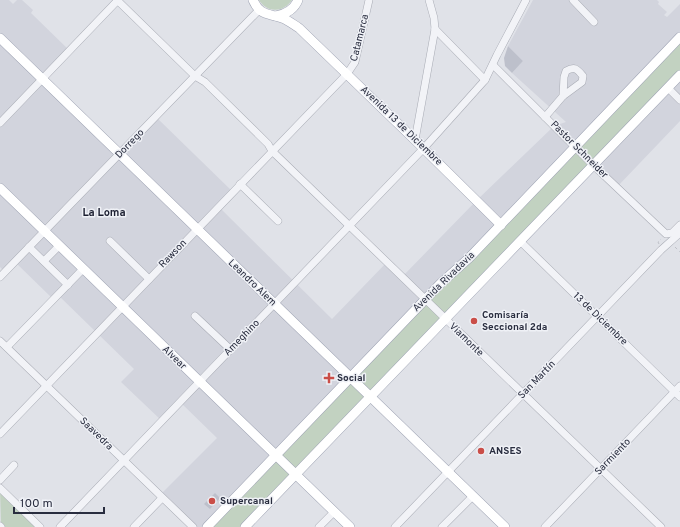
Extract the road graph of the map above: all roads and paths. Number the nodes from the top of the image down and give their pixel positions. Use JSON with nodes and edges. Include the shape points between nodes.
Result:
{"nodes":[{"id":1,"x":118,"y":0,"type":"edge"},
{"id":2,"x":253,"y":0,"type":"edge"},
{"id":3,"x":298,"y":0,"type":"edge"},
{"id":4,"x":369,"y":0,"type":"edge"},
{"id":5,"x":429,"y":0,"type":"edge"},
{"id":6,"x":526,"y":0,"type":"edge"},
{"id":7,"x":573,"y":0,"type":"edge"},
{"id":8,"x":292,"y":9,"type":"junction"},
{"id":9,"x":259,"y":10,"type":"junction"},
{"id":10,"x":276,"y":16,"type":"junction"},
{"id":11,"x":594,"y":22,"type":"dead end"},
{"id":12,"x":299,"y":28,"type":"junction"},
{"id":13,"x":435,"y":29,"type":"junction"},
{"id":14,"x":680,"y":37,"type":"edge"},
{"id":15,"x":0,"y":38,"type":"edge"},
{"id":16,"x":493,"y":65,"type":"junction"},
{"id":17,"x":347,"y":74,"type":"junction"},
{"id":18,"x":680,"y":75,"type":"edge"},
{"id":19,"x":195,"y":76,"type":"junction"},
{"id":20,"x":42,"y":79,"type":"junction"},
{"id":21,"x":486,"y":80,"type":"junction"},
{"id":22,"x":668,"y":88,"type":"junction"},
{"id":23,"x":563,"y":96,"type":"dead end"},
{"id":24,"x":680,"y":100,"type":"edge"},
{"id":25,"x":545,"y":117,"type":"junction"},
{"id":26,"x":0,"y":122,"type":"edge"},
{"id":27,"x":416,"y":140,"type":"junction"},
{"id":28,"x":575,"y":147,"type":"junction"},
{"id":29,"x":424,"y":148,"type":"junction"},
{"id":30,"x":272,"y":152,"type":"junction"},
{"id":31,"x":119,"y":154,"type":"junction"},
{"id":32,"x":593,"y":164,"type":"junction"},
{"id":33,"x":240,"y":184,"type":"junction"},
{"id":34,"x":0,"y":188,"type":"edge"},
{"id":35,"x":278,"y":221,"type":"dead end"},
{"id":36,"x":501,"y":225,"type":"junction"},
{"id":37,"x":680,"y":225,"type":"edge"},
{"id":38,"x":349,"y":226,"type":"junction"},
{"id":39,"x":197,"y":229,"type":"junction"},
{"id":40,"x":44,"y":231,"type":"junction"},
{"id":41,"x":680,"y":233,"type":"edge"},
{"id":42,"x":662,"y":235,"type":"junction"},
{"id":43,"x":674,"y":239,"type":"junction"},
{"id":44,"x":110,"y":241,"type":"dead end"},
{"id":45,"x":520,"y":241,"type":"junction"},
{"id":46,"x":658,"y":242,"type":"dead end"},
{"id":47,"x":59,"y":246,"type":"junction"},
{"id":48,"x":678,"y":246,"type":"edge"},
{"id":49,"x":29,"y":247,"type":"junction"},
{"id":50,"x":680,"y":252,"type":"edge"},
{"id":51,"x":44,"y":261,"type":"junction"},
{"id":52,"x":83,"y":269,"type":"junction"},
{"id":53,"x":2,"y":272,"type":"edge"},
{"id":54,"x":149,"y":279,"type":"junction"},
{"id":55,"x":68,"y":285,"type":"junction"},
{"id":56,"x":425,"y":299,"type":"junction"},
{"id":57,"x":274,"y":304,"type":"junction"},
{"id":58,"x":122,"y":307,"type":"junction"},
{"id":59,"x":195,"y":316,"type":"dead end"},
{"id":60,"x":597,"y":317,"type":"junction"},
{"id":61,"x":445,"y":319,"type":"junction"},
{"id":62,"x":0,"y":341,"type":"edge"},
{"id":63,"x":6,"y":347,"type":"junction"},
{"id":64,"x":230,"y":349,"type":"junction"},
{"id":65,"x":350,"y":378,"type":"junction"},
{"id":66,"x":199,"y":382,"type":"junction"},
{"id":67,"x":46,"y":386,"type":"junction"},
{"id":68,"x":678,"y":392,"type":"edge"},
{"id":69,"x":523,"y":394,"type":"junction"},
{"id":70,"x":370,"y":397,"type":"junction"},
{"id":71,"x":0,"y":434,"type":"edge"},
{"id":72,"x":275,"y":455,"type":"junction"},
{"id":73,"x":124,"y":460,"type":"junction"},
{"id":74,"x":14,"y":465,"type":"dead end"},
{"id":75,"x":601,"y":469,"type":"junction"},
{"id":76,"x":448,"y":472,"type":"junction"},
{"id":77,"x":295,"y":474,"type":"junction"},
{"id":78,"x":0,"y":480,"type":"edge"},
{"id":79,"x":0,"y":488,"type":"edge"},
{"id":80,"x":473,"y":496,"type":"junction"},
{"id":81,"x":162,"y":498,"type":"junction"},
{"id":82,"x":334,"y":512,"type":"junction"},
{"id":83,"x":40,"y":527,"type":"edge"},
{"id":84,"x":60,"y":527,"type":"edge"},
{"id":85,"x":134,"y":527,"type":"edge"},
{"id":86,"x":193,"y":527,"type":"edge"},
{"id":87,"x":207,"y":527,"type":"edge"},
{"id":88,"x":245,"y":527,"type":"edge"},
{"id":89,"x":319,"y":527,"type":"edge"},
{"id":90,"x":350,"y":527,"type":"edge"},
{"id":91,"x":395,"y":527,"type":"edge"},
{"id":92,"x":442,"y":527,"type":"edge"},
{"id":93,"x":505,"y":527,"type":"edge"},
{"id":94,"x":545,"y":527,"type":"edge"},
{"id":95,"x":661,"y":527,"type":"edge"}],
"edges":[{"from":1,"to":19,"type":"street","name":"Viamonte"},
{"from":1,"to":20,"type":"street"},
{"from":2,"to":9,"type":"main road"},
{"from":3,"to":8,"type":"main road"},
{"from":4,"to":17,"type":"street","name":"Catamarca","via":[[355,62]]},
{"from":5,"to":13,"type":"street"},
{"from":6,"to":16,"type":"street","name":"Ameghino"},
{"from":7,"to":11,"type":"street"},
{"from":8,"to":10,"type":"main road"},
{"from":8,"to":12,"type":"main road"},
{"from":9,"to":10,"type":"main road","via":[[267,15]]},
{"from":9,"to":19,"type":"street","name":"Dorrego"},
{"from":10,"to":12,"type":"main road"},
{"from":12,"to":17,"type":"main road","name":"Avenida 13 de Diciembre"},
{"from":13,"to":21,"type":"street"},
{"from":13,"to":27,"type":"street"},
{"from":14,"to":28,"type":"main road","name":"Avenida Rivadavia"},
{"from":15,"to":20,"type":"main road","name":"Leandro Alem"},
{"from":16,"to":21,"type":"street","name":"Ameghino"},
{"from":16,"to":25,"type":"street","name":"Pastor Schneider"},
{"from":17,"to":27,"type":"main road","name":"Avenida 13 de Diciembre"},
{"from":17,"to":30,"type":"street","name":"Rawson"},
{"from":18,"to":22,"type":"main road"},
{"from":19,"to":30,"type":"street","name":"Viamonte","via":[[268,144]]},
{"from":19,"to":31,"type":"street","name":"Dorrego"},
{"from":20,"to":26,"type":"street"},
{"from":20,"to":31,"type":"main road","name":"Leandro Alem"},
{"from":21,"to":29,"type":"street","name":"Ameghino"},
{"from":22,"to":24,"type":"street"},
{"from":22,"to":32,"type":"main road"},
{"from":23,"to":25,"type":"street"},
{"from":25,"to":28,"type":"street","name":"Pastor Schneider"},
{"from":27,"to":29,"type":"main road","name":"Avenida 13 de Diciembre"},
{"from":28,"to":32,"type":"street","name":"Pastor Schneider"},
{"from":28,"to":36,"type":"main road","name":"Avenida Rivadavia"},
{"from":29,"to":36,"type":"main road","name":"Avenida 13 de Diciembre"},
{"from":29,"to":38,"type":"street","name":"Ameghino"},
{"from":30,"to":33,"type":"street","name":"Rawson"},
{"from":30,"to":38,"type":"street","name":"Viamonte"},
{"from":31,"to":39,"type":"main road","name":"Leandro Alem"},
{"from":31,"to":40,"type":"street","name":"Dorrego"},
{"from":32,"to":42,"type":"street","name":"Pastor Schneider"},
{"from":32,"to":45,"type":"main road"},
{"from":33,"to":35,"type":"street"},
{"from":33,"to":39,"type":"street","name":"Rawson"},
{"from":34,"to":40,"type":"main road","name":"Alvear"},
{"from":36,"to":56,"type":"main road","name":"Avenida Rivadavia"},
{"from":37,"to":42,"type":"street","via":[[672,233]]},
{"from":38,"to":56,"type":"street","name":"Viamonte"},
{"from":38,"to":57,"type":"street","name":"Ameghino"},
{"from":39,"to":54,"type":"street","name":"Rawson"},
{"from":39,"to":57,"type":"main road","name":"Leandro Alem"},
{"from":40,"to":47,"type":"main road","name":"Alvear"},
{"from":40,"to":49,"type":"street","name":"Dorrego"},
{"from":41,"to":43,"type":"street","name":"San Martín"},
{"from":42,"to":46,"type":"path"},
{"from":43,"to":48,"type":"street"},
{"from":43,"to":60,"type":"street","name":"San Martín"},
{"from":44,"to":54,"type":"street"},
{"from":45,"to":60,"type":"street","name":"13 de Diciembre"},
{"from":45,"to":61,"type":"main road"},
{"from":47,"to":51,"type":"street"},
{"from":47,"to":52,"type":"main road","name":"Alvear"},
{"from":48,"to":50,"type":"path"},
{"from":49,"to":51,"type":"street"},
{"from":49,"to":53,"type":"street","name":"Dorrego"},
{"from":51,"to":55,"type":"street"},
{"from":52,"to":55,"type":"street"},
{"from":52,"to":58,"type":"main road","name":"Alvear"},
{"from":54,"to":58,"type":"street","name":"Rawson"},
{"from":55,"to":63,"type":"street"},
{"from":56,"to":61,"type":"street","name":"Viamonte"},
{"from":56,"to":65,"type":"main road","name":"Avenida Rivadavia"},
{"from":57,"to":64,"type":"street","name":"Ameghino"},
{"from":57,"to":65,"type":"main road","name":"Leandro Alem"},
{"from":58,"to":66,"type":"main road","name":"Alvear"},
{"from":58,"to":67,"type":"street","name":"Rawson"},
{"from":59,"to":64,"type":"street"},
{"from":60,"to":68,"type":"street","name":"13 de Diciembre"},
{"from":60,"to":69,"type":"street","name":"San Martín"},
{"from":61,"to":69,"type":"street","name":"Viamonte"},
{"from":61,"to":70,"type":"main road"},
{"from":62,"to":63,"type":"street","name":"Saavedra"},
{"from":63,"to":67,"type":"street","name":"Saavedra"},
{"from":64,"to":66,"type":"street","name":"Ameghino"},
{"from":65,"to":70,"type":"main road","name":"Leandro Alem"},
{"from":65,"to":72,"type":"main road","name":"Avenida Rivadavia"},
{"from":66,"to":72,"type":"main road","name":"Alvear"},
{"from":66,"to":73,"type":"street","name":"Ameghino"},
{"from":67,"to":71,"type":"street","name":"Rawson"},
{"from":67,"to":73,"type":"street","name":"Saavedra"},
{"from":68,"to":75,"type":"street","name":"Sarmiento"},
{"from":69,"to":75,"type":"street","name":"Viamonte"},
{"from":69,"to":76,"type":"street","name":"San Martín"},
{"from":70,"to":76,"type":"main road","name":"Leandro Alem"},
{"from":70,"to":77,"type":"main road"},
{"from":72,"to":77,"type":"main road","name":"Alvear"},
{"from":72,"to":87,"type":"main road","name":"Avenida Rivadavia"},
{"from":73,"to":81,"type":"street","name":"Saavedra"},
{"from":73,"to":84,"type":"street","name":"Ameghino"},
{"from":74,"to":78,"type":"street"},
{"from":75,"to":94,"type":"street","name":"Sarmiento"},
{"from":75,"to":95,"type":"street","name":"Viamonte"},
{"from":76,"to":80,"type":"main road","name":"Leandro Alem"},
{"from":76,"to":91,"type":"street","name":"San Martín"},
{"from":77,"to":82,"type":"main road","name":"Alvear"},
{"from":77,"to":88,"type":"main road"},
{"from":79,"to":83,"type":"street"},
{"from":80,"to":92,"type":"street"},
{"from":80,"to":93,"type":"main road","name":"Leandro Alem"},
{"from":81,"to":85,"type":"street"},
{"from":81,"to":86,"type":"street","name":"Saavedra"},
{"from":82,"to":89,"type":"street"},
{"from":82,"to":90,"type":"main road","name":"Alvear"}]}
